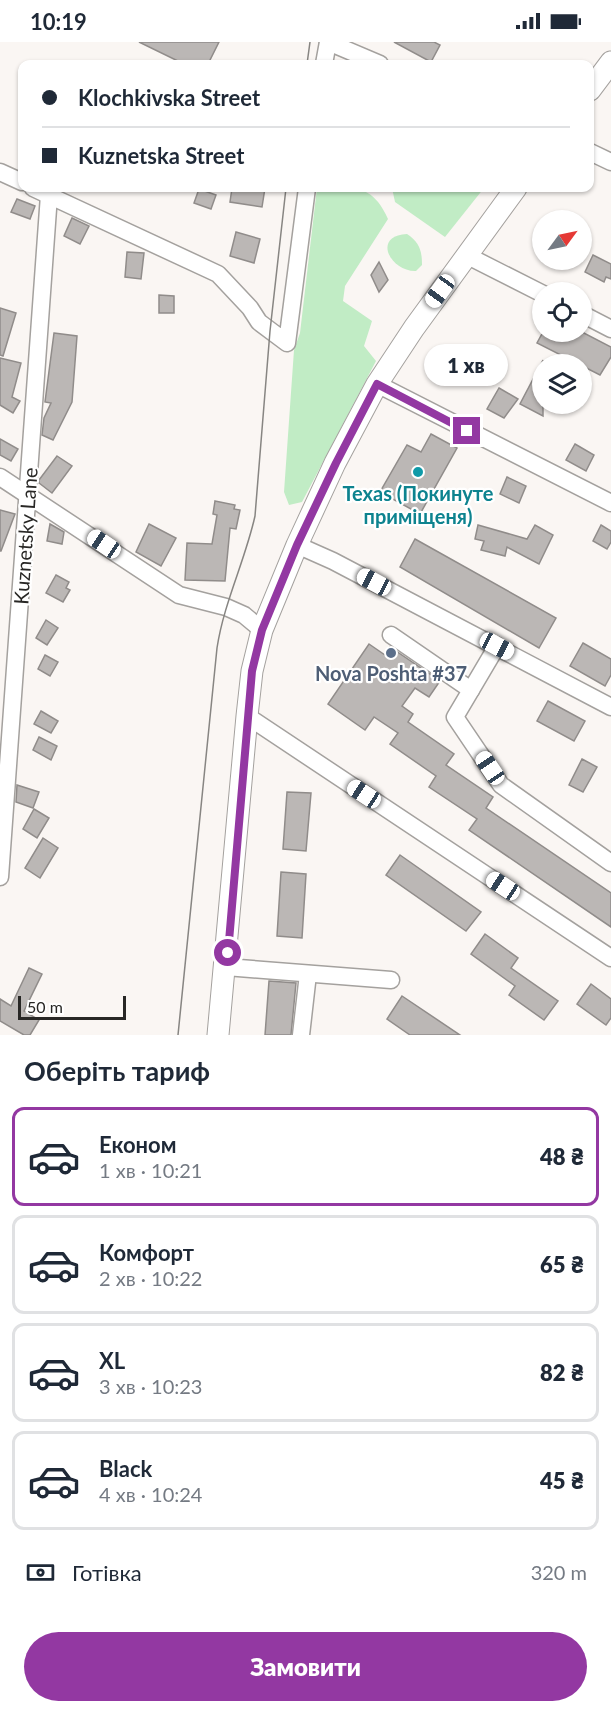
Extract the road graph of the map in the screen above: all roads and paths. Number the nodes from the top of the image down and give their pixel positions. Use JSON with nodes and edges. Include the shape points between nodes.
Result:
{"nodes":[{"id":1,"x":328,"y":42,"type":"edge"},
{"id":2,"x":325,"y":60,"type":"edge"},
{"id":3,"x":371,"y":60,"type":"edge"},
{"id":4,"x":611,"y":62,"type":"edge"},
{"id":5,"x":594,"y":85,"type":"edge"},
{"id":6,"x":594,"y":154,"type":"edge"},
{"id":7,"x":611,"y":162,"type":"edge"},
{"id":8,"x":0,"y":172,"type":"edge"},
{"id":9,"x":18,"y":180,"type":"edge"},
{"id":10,"x":42,"y":192,"type":"edge"},
{"id":11,"x":306,"y":192,"type":"edge"},
{"id":12,"x":513,"y":192,"type":"edge"},
{"id":13,"x":49,"y":195,"type":"junction"},
{"id":14,"x":466,"y":255,"type":"junction"},
{"id":15,"x":532,"y":288,"type":"edge"},
{"id":16,"x":592,"y":319,"type":"edge"},
{"id":17,"x":611,"y":328,"type":"edge"},
{"id":18,"x":377,"y":384,"type":"junction"},
{"id":19,"x":0,"y":477,"type":"edge"},
{"id":20,"x":29,"y":494,"type":"junction"},
{"id":21,"x":611,"y":502,"type":"edge"},
{"id":22,"x":297,"y":545,"type":"junction"},
{"id":23,"x":262,"y":630,"type":"junction"},
{"id":24,"x":391,"y":635,"type":"dead end"},
{"id":25,"x":497,"y":646,"type":"junction"},
{"id":26,"x":471,"y":690,"type":"junction"},
{"id":27,"x":611,"y":707,"type":"edge"},
{"id":28,"x":247,"y":716,"type":"junction"},
{"id":29,"x":611,"y":863,"type":"edge"},
{"id":30,"x":0,"y":877,"type":"edge"},
{"id":31,"x":611,"y":958,"type":"edge"},
{"id":32,"x":226,"y":967,"type":"junction"},
{"id":33,"x":308,"y":974,"type":"junction"},
{"id":34,"x":391,"y":980,"type":"dead end"},
{"id":35,"x":218,"y":1035,"type":"edge"},
{"id":36,"x":301,"y":1035,"type":"edge"}],
"edges":[{"from":1,"to":2,"type":"street"},
{"from":1,"to":3,"type":"street"},
{"from":4,"to":5,"type":"main road"},
{"from":6,"to":7,"type":"street"},
{"from":8,"to":9,"type":"street"},
{"from":10,"to":13,"type":"street"},
{"from":11,"to":13,"type":"street","via":[[287,343],[259,322],[218,274]]},
{"from":12,"to":14,"type":"main road"},
{"from":13,"to":20,"type":"street","name":"Kuznetsky Lane"},
{"from":14,"to":15,"type":"street"},
{"from":14,"to":18,"type":"main road"},
{"from":16,"to":17,"type":"street"},
{"from":18,"to":21,"type":"street"},
{"from":18,"to":22,"type":"main road"},
{"from":19,"to":20,"type":"street"},
{"from":20,"to":23,"type":"street","via":[[179,595],[226,607]]},
{"from":20,"to":30,"type":"street","name":"Kuznetsky Lane"},
{"from":22,"to":23,"type":"main road"},
{"from":22,"to":25,"type":"street"},
{"from":23,"to":28,"type":"main road"},
{"from":24,"to":26,"type":"street"},
{"from":25,"to":26,"type":"street"},
{"from":25,"to":27,"type":"street"},
{"from":26,"to":29,"type":"street","via":[[455,717],[501,785]]},
{"from":28,"to":31,"type":"street"},
{"from":28,"to":32,"type":"main road"},
{"from":32,"to":33,"type":"street"},
{"from":32,"to":35,"type":"main road"},
{"from":33,"to":34,"type":"street"},
{"from":33,"to":36,"type":"street"}]}
